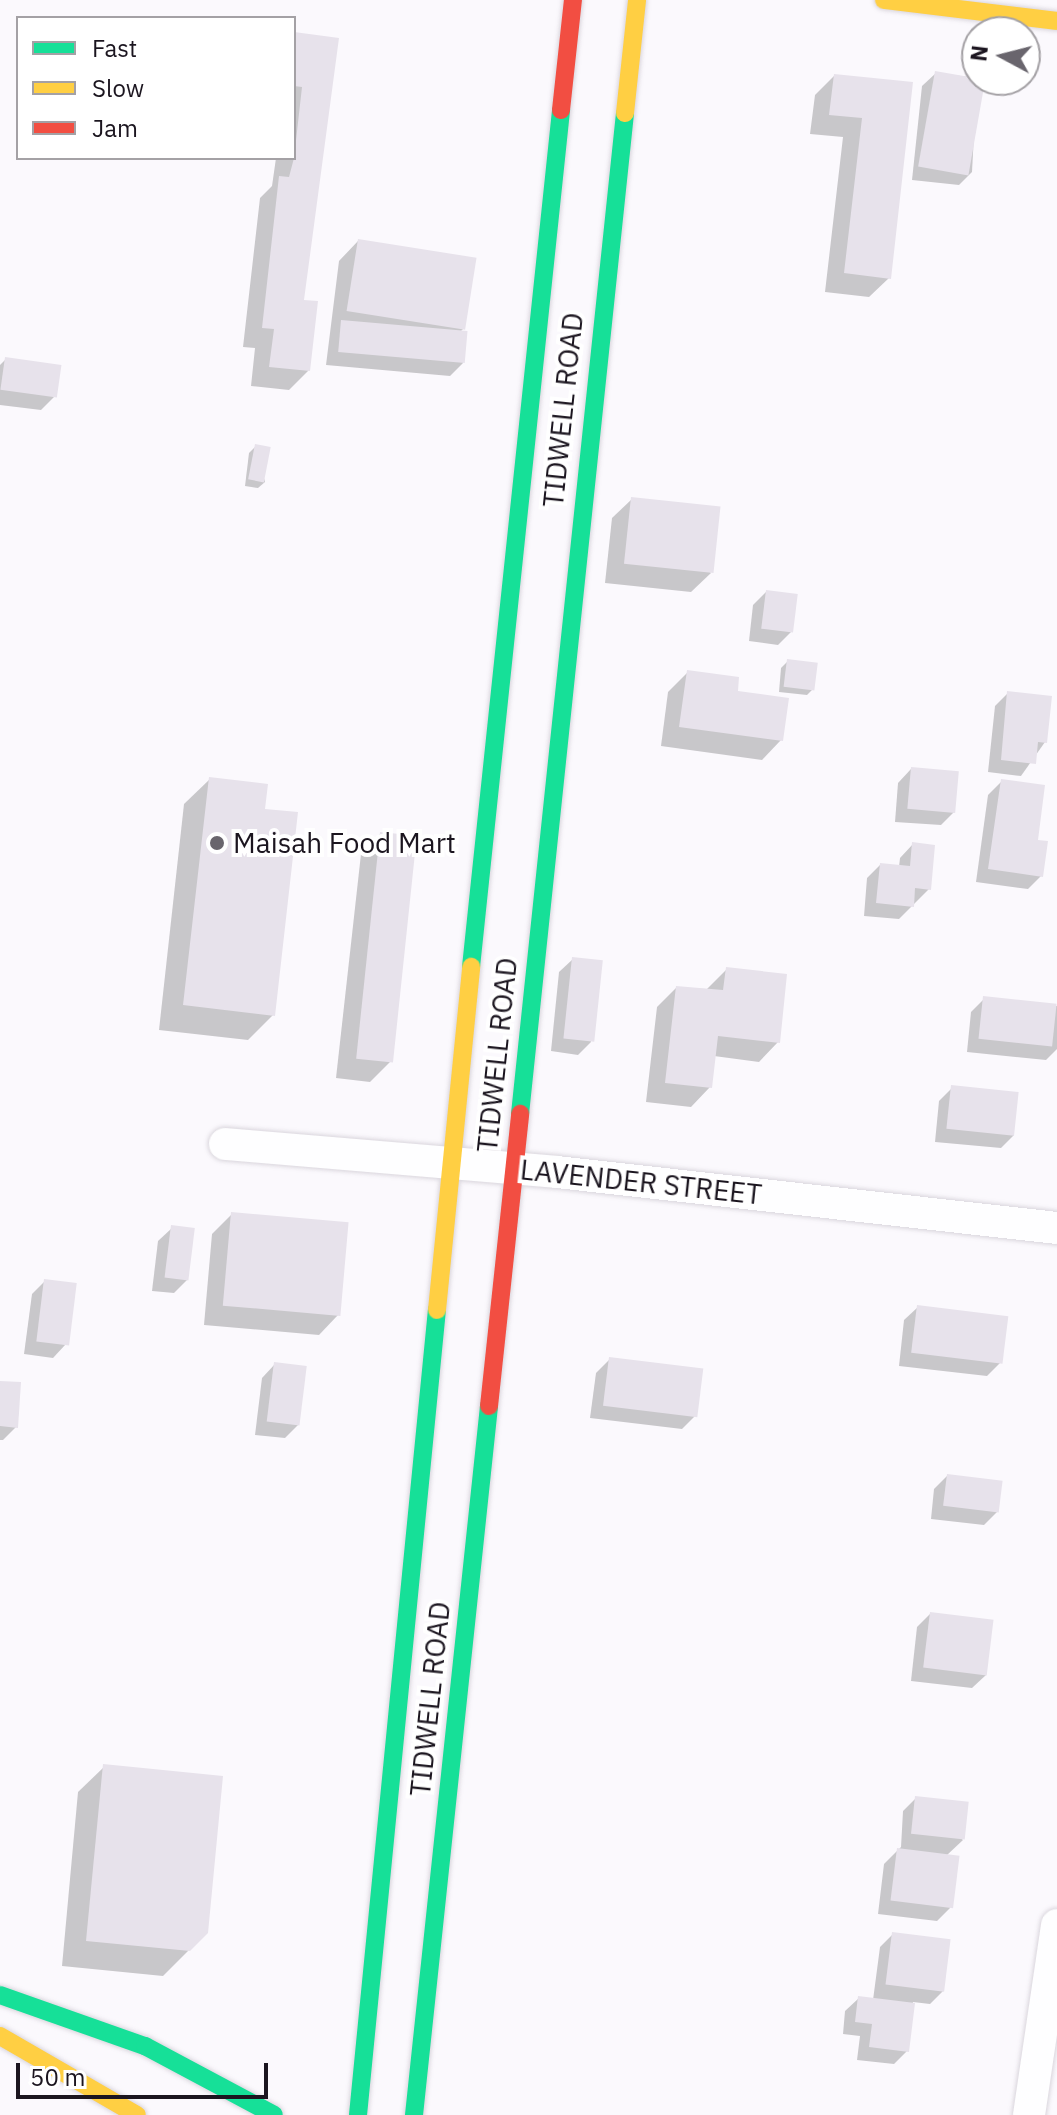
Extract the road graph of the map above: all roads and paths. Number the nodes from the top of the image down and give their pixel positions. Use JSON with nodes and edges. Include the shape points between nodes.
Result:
{"nodes":[{"id":1,"x":573,"y":0,"type":"edge"},
{"id":2,"x":637,"y":0,"type":"edge"},
{"id":3,"x":884,"y":0,"type":"edge"},
{"id":4,"x":1057,"y":21,"type":"edge"},
{"id":5,"x":225,"y":1144,"type":"dead end"},
{"id":6,"x":451,"y":1162,"type":"junction"},
{"id":7,"x":513,"y":1168,"type":"junction"},
{"id":8,"x":1057,"y":1228,"type":"edge"},
{"id":9,"x":1057,"y":1925,"type":"edge"},
{"id":10,"x":0,"y":1995,"type":"edge"},
{"id":11,"x":0,"y":2036,"type":"edge"},
{"id":12,"x":137,"y":2115,"type":"edge"},
{"id":13,"x":274,"y":2115,"type":"edge"},
{"id":14,"x":358,"y":2115,"type":"edge"},
{"id":15,"x":414,"y":2115,"type":"edge"},
{"id":16,"x":1029,"y":2115,"type":"edge"}],
"edges":[{"from":1,"to":6,"type":"main road","name":"TIDWELL ROAD","via":[[523,546]]},
{"from":2,"to":7,"type":"main road","name":"TIDWELL ROAD","via":[[568,550]]},
{"from":3,"to":4,"type":"main road"},
{"from":5,"to":6,"type":"street","name":"LAVENDER STREET"},
{"from":6,"to":7,"type":"street","name":"LAVENDER STREET"},
{"from":6,"to":14,"type":"main road","name":"TIDWELL ROAD","via":[[418,1582]]},
{"from":7,"to":8,"type":"street","name":"LAVENDER STREET"},
{"from":7,"to":15,"type":"main road","name":"TIDWELL ROAD","via":[[462,1585]]},
{"from":9,"to":16,"type":"street"},
{"from":10,"to":13,"type":"main road","via":[[145,2046]]},
{"from":11,"to":12,"type":"main road"}]}
